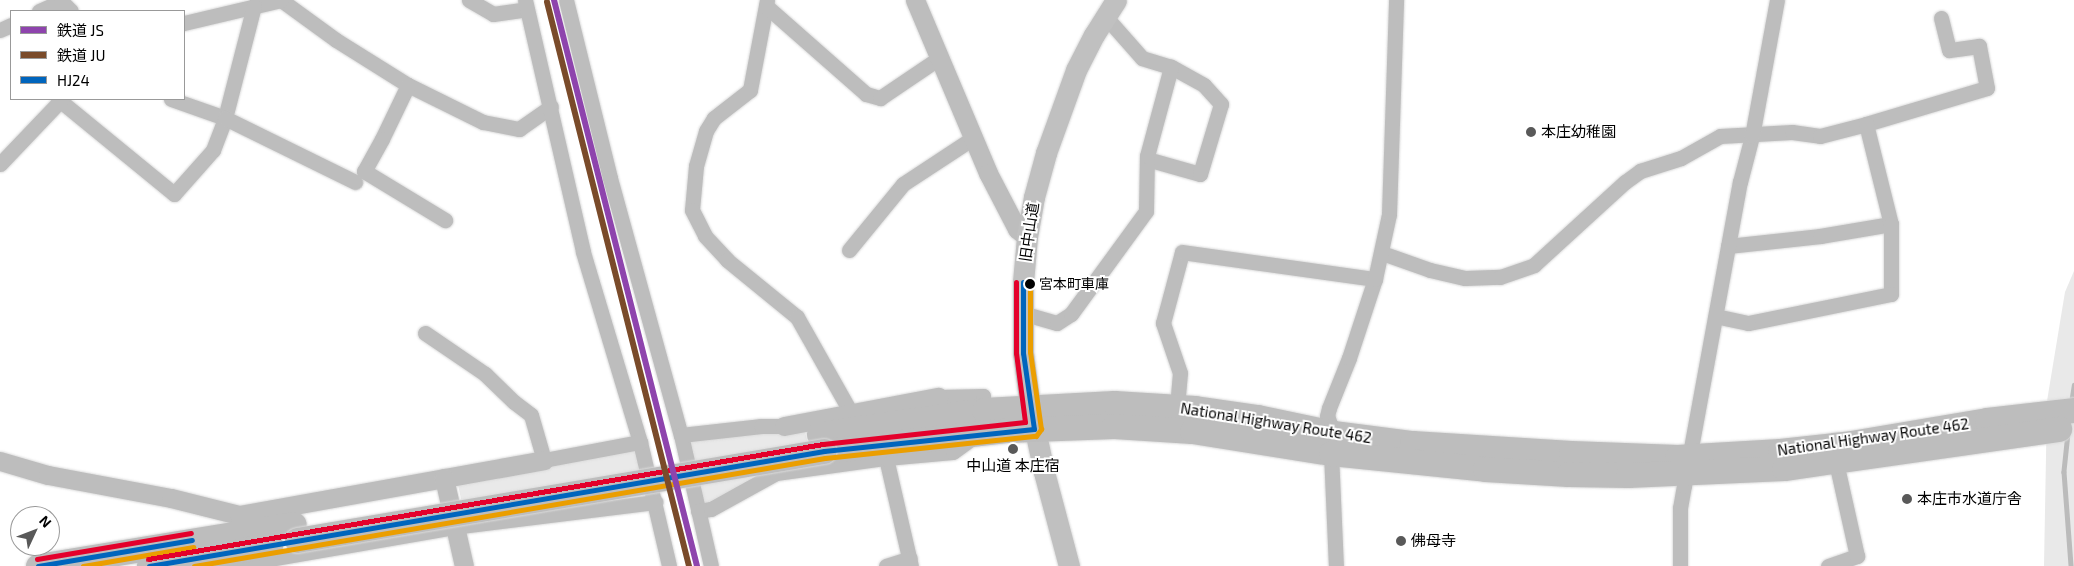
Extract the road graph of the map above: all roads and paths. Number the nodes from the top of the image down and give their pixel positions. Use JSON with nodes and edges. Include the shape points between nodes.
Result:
{"nodes":[{"id":1,"x":281,"y":0,"type":"edge"},
{"id":2,"x":469,"y":0,"type":"edge"},
{"id":3,"x":566,"y":0,"type":"edge"},
{"id":4,"x":915,"y":0,"type":"edge"},
{"id":5,"x":1396,"y":0,"type":"edge"},
{"id":6,"x":1778,"y":0,"type":"edge"},
{"id":7,"x":766,"y":3,"type":"edge"},
{"id":8,"x":526,"y":4,"type":"edge"},
{"id":9,"x":254,"y":6,"type":"junction"},
{"id":10,"x":1111,"y":8,"type":"edge"},
{"id":11,"x":40,"y":10,"type":"edge"},
{"id":12,"x":70,"y":10,"type":"edge"},
{"id":13,"x":1941,"y":18,"type":"dead end"},
{"id":14,"x":185,"y":23,"type":"edge"},
{"id":15,"x":939,"y":58,"type":"junction"},
{"id":16,"x":1171,"y":67,"type":"junction"},
{"id":17,"x":408,"y":85,"type":"junction"},
{"id":18,"x":60,"y":100,"type":"edge"},
{"id":19,"x":174,"y":100,"type":"edge"},
{"id":20,"x":551,"y":107,"type":"junction"},
{"id":21,"x":225,"y":118,"type":"junction"},
{"id":22,"x":1866,"y":124,"type":"junction"},
{"id":23,"x":1752,"y":136,"type":"junction"},
{"id":24,"x":973,"y":138,"type":"junction"},
{"id":25,"x":1147,"y":159,"type":"junction"},
{"id":26,"x":0,"y":164,"type":"edge"},
{"id":27,"x":355,"y":182,"type":"dead end"},
{"id":28,"x":446,"y":220,"type":"dead end"},
{"id":29,"x":1891,"y":224,"type":"junction"},
{"id":30,"x":1027,"y":237,"type":"junction"},
{"id":31,"x":1728,"y":246,"type":"junction"},
{"id":32,"x":849,"y":250,"type":"dead end"},
{"id":33,"x":1382,"y":253,"type":"junction"},
{"id":34,"x":1376,"y":280,"type":"junction"},
{"id":35,"x":1022,"y":314,"type":"junction"},
{"id":36,"x":1716,"y":316,"type":"junction"},
{"id":37,"x":425,"y":333,"type":"dead end"},
{"id":38,"x":938,"y":397,"type":"joint"},
{"id":39,"x":1177,"y":407,"type":"junction"},
{"id":40,"x":2074,"y":410,"type":"edge"},
{"id":41,"x":851,"y":413,"type":"junction"},
{"id":42,"x":1032,"y":417,"type":"junction"},
{"id":43,"x":982,"y":422,"type":"junction"},
{"id":44,"x":2038,"y":424,"type":"junction"},
{"id":45,"x":784,"y":426,"type":"joint"},
{"id":46,"x":2074,"y":427,"type":"edge"},
{"id":47,"x":681,"y":435,"type":"junction"},
{"id":48,"x":640,"y":442,"type":"junction"},
{"id":49,"x":1332,"y":443,"type":"junction"},
{"id":50,"x":886,"y":458,"type":"junction"},
{"id":51,"x":544,"y":460,"type":"junction"},
{"id":52,"x":0,"y":461,"type":"edge"},
{"id":53,"x":1836,"y":462,"type":"junction"},
{"id":54,"x":1688,"y":465,"type":"junction"},
{"id":55,"x":444,"y":478,"type":"junction"},
{"id":56,"x":656,"y":502,"type":"junction"},
{"id":57,"x":698,"y":511,"type":"junction"},
{"id":58,"x":454,"y":527,"type":"junction"},
{"id":59,"x":295,"y":532,"type":"junction"},
{"id":60,"x":911,"y":562,"type":"edge"},
{"id":61,"x":38,"y":566,"type":"edge"},
{"id":62,"x":149,"y":566,"type":"edge"},
{"id":63,"x":229,"y":566,"type":"edge"},
{"id":64,"x":464,"y":566,"type":"edge"},
{"id":65,"x":670,"y":566,"type":"edge"},
{"id":66,"x":712,"y":566,"type":"edge"},
{"id":67,"x":886,"y":566,"type":"edge"},
{"id":68,"x":1069,"y":566,"type":"edge"},
{"id":69,"x":1336,"y":566,"type":"edge"},
{"id":70,"x":1680,"y":566,"type":"edge"},
{"id":71,"x":1828,"y":566,"type":"edge"}],
"edges":[{"from":1,"to":9,"type":"street"},
{"from":1,"to":17,"type":"street","via":[[336,40]]},
{"from":2,"to":8,"type":"street","via":[[493,14]]},
{"from":3,"to":47,"type":"street","via":[[610,178]]},
{"from":4,"to":15,"type":"street"},
{"from":5,"to":33,"type":"street","via":[[1389,214]]},
{"from":6,"to":23,"type":"street"},
{"from":7,"to":15,"type":"street","via":[[866,94],[880,98]]},
{"from":7,"to":41,"type":"street","via":[[750,90],[714,118],[706,131],[696,166],[692,210],[704,236],[727,260],[797,317]]},
{"from":8,"to":20,"type":"street"},
{"from":9,"to":14,"type":"street"},
{"from":9,"to":21,"type":"street"},
{"from":10,"to":16,"type":"street","via":[[1142,58]]},
{"from":10,"to":30,"type":"main road","name":"旧中山道","via":[[1076,70],[1061,109],[1034,197]]},
{"from":11,"to":12,"type":"street","via":[[61,1]]},
{"from":13,"to":22,"type":"street","via":[[1948,50],[1979,46],[1987,88]]},
{"from":15,"to":24,"type":"street"},
{"from":16,"to":25,"type":"street"},
{"from":16,"to":25,"type":"street","via":[[1204,85],[1221,104],[1200,174]]},
{"from":17,"to":20,"type":"street","via":[[483,122],[519,129]]},
{"from":17,"to":28,"type":"street","via":[[364,171]]},
{"from":18,"to":21,"type":"street","via":[[174,194],[213,150]]},
{"from":18,"to":26,"type":"street"},
{"from":19,"to":21,"type":"street"},
{"from":20,"to":48,"type":"street","via":[[583,252]]},
{"from":21,"to":27,"type":"street"},
{"from":22,"to":23,"type":"street","via":[[1820,136],[1792,132]]},
{"from":22,"to":29,"type":"street"},
{"from":23,"to":31,"type":"street"},
{"from":23,"to":33,"type":"street","via":[[1720,136],[1681,158],[1640,172],[1624,182],[1534,266],[1500,277],[1465,278]]},
{"from":24,"to":30,"type":"street","via":[[1017,229]]},
{"from":24,"to":32,"type":"street","via":[[903,184]]},
{"from":25,"to":35,"type":"street","via":[[1146,212],[1071,314],[1057,323]]},
{"from":29,"to":31,"type":"street"},
{"from":29,"to":36,"type":"street","via":[[1891,294],[1748,323]]},
{"from":30,"to":35,"type":"main road","name":"旧中山道"},
{"from":31,"to":36,"type":"street"},
{"from":33,"to":34,"type":"street"},
{"from":34,"to":39,"type":"street","via":[[1182,252],[1163,323],[1180,373]]},
{"from":34,"to":49,"type":"street","via":[[1329,408],[1327,416]]},
{"from":35,"to":42,"type":"main road","name":"旧中山道","via":[[1023,353]]},
{"from":36,"to":54,"type":"street"},
{"from":37,"to":51,"type":"street","via":[[485,374],[531,415]]},
{"from":38,"to":41,"type":"street"},
{"from":38,"to":43,"type":"street","via":[[983,396]]},
{"from":39,"to":42,"type":"highway","name":"National Highway Route 462","via":[[1114,403]]},
{"from":39,"to":49,"type":"highway","name":"National Highway Route 462","via":[[1257,417]]},
{"from":40,"to":44,"type":"highway","name":"National Highway Route 462"},
{"from":41,"to":45,"type":"street"},
{"from":42,"to":43,"type":"highway","name":"National Highway Route 462"},
{"from":42,"to":49,"type":"highway","name":"National Highway Route 462"},
{"from":42,"to":68,"type":"main road","name":"旧中山道"},
{"from":43,"to":50,"type":"street","via":[[953,452]]},
{"from":43,"to":59,"type":"highway","name":"National Highway Route 462","via":[[822,442]]},
{"from":44,"to":46,"type":"highway","name":"National Highway Route 462"},
{"from":44,"to":53,"type":"highway","name":"National Highway Route 462"},
{"from":44,"to":54,"type":"highway","name":"National Highway Route 462","via":[[1987,420],[1851,443]]},
{"from":45,"to":47,"type":"street"},
{"from":47,"to":57,"type":"street"},
{"from":48,"to":51,"type":"street"},
{"from":48,"to":56,"type":"street"},
{"from":49,"to":54,"type":"highway","name":"National Highway Route 462","via":[[1412,443]]},
{"from":49,"to":69,"type":"street"},
{"from":50,"to":57,"type":"street","via":[[776,473],[711,509]]},
{"from":50,"to":60,"type":"street"},
{"from":51,"to":55,"type":"street"},
{"from":52,"to":55,"type":"street","via":[[48,475],[171,498],[239,515]]},
{"from":53,"to":54,"type":"highway","name":"National Highway Route 462","via":[[1784,468]]},
{"from":53,"to":71,"type":"street","via":[[1857,556]]},
{"from":54,"to":70,"type":"street","via":[[1680,508]]},
{"from":55,"to":58,"type":"street"},
{"from":56,"to":58,"type":"street"},
{"from":56,"to":65,"type":"street"},
{"from":57,"to":66,"type":"street"},
{"from":58,"to":63,"type":"street"},
{"from":58,"to":64,"type":"street"},
{"from":59,"to":61,"type":"highway","name":"National Highway Route 462"},
{"from":59,"to":62,"type":"highway","name":"National Highway Route 462"},
{"from":60,"to":67,"type":"street"}]}
